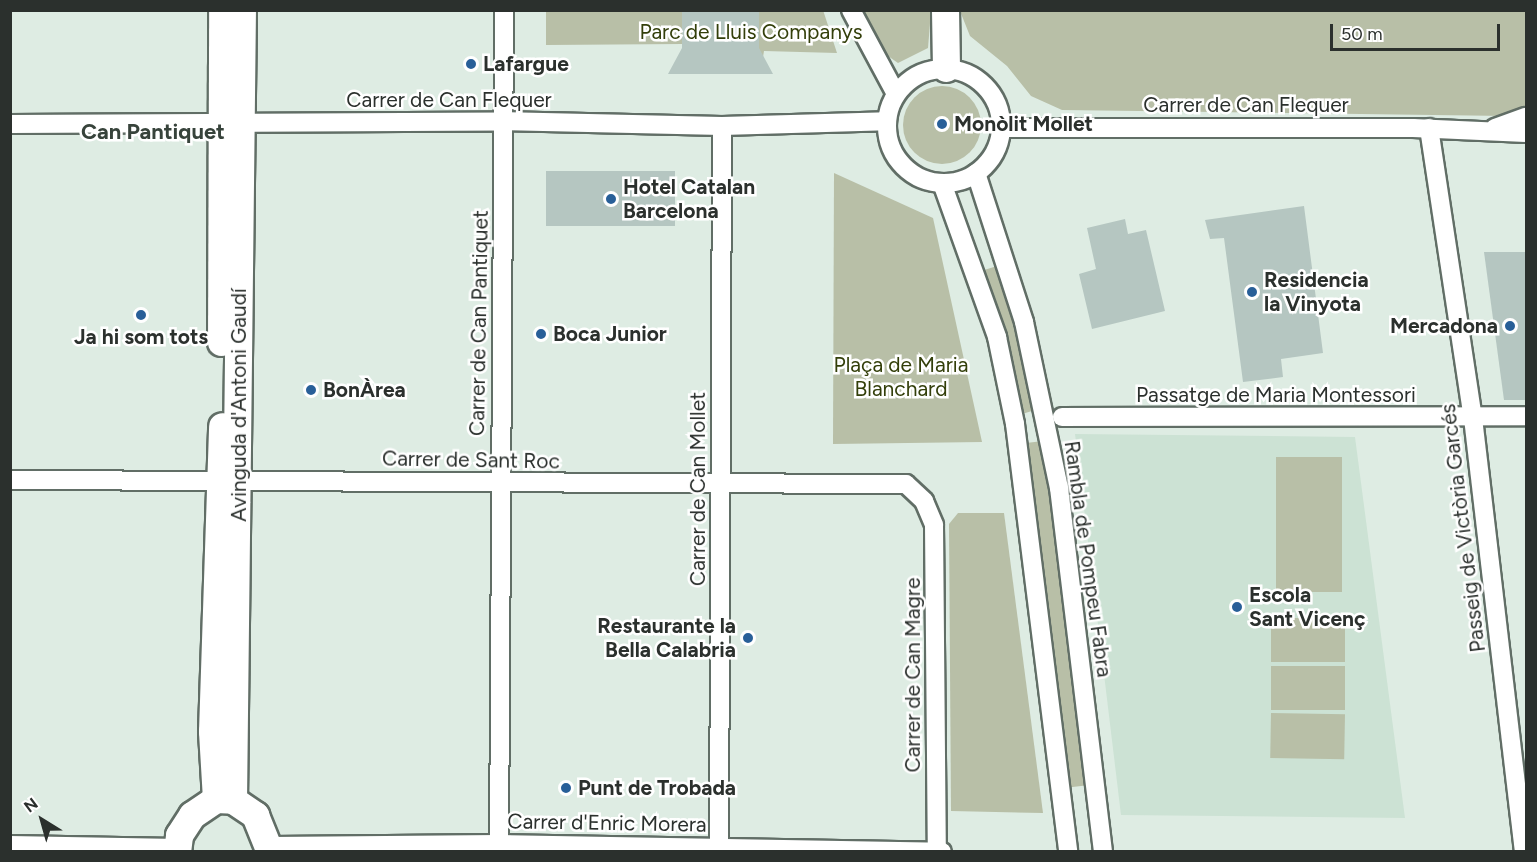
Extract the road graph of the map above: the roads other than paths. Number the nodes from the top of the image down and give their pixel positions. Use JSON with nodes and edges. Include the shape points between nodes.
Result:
{"nodes":[{"id":1,"x":222,"y":10,"type":"edge"},
{"id":2,"x":242,"y":10,"type":"edge"},
{"id":3,"x":504,"y":10,"type":"edge"},
{"id":4,"x":851,"y":10,"type":"edge"},
{"id":5,"x":945,"y":10,"type":"edge"},
{"id":6,"x":946,"y":68,"type":"junction"},
{"id":7,"x":896,"y":94,"type":"junction"},
{"id":8,"x":1527,"y":117,"type":"edge"},
{"id":9,"x":503,"y":121,"type":"junction"},
{"id":10,"x":886,"y":121,"type":"junction"},
{"id":11,"x":231,"y":123,"type":"junction"},
{"id":12,"x":10,"y":124,"type":"edge"},
{"id":13,"x":722,"y":126,"type":"junction"},
{"id":14,"x":1001,"y":128,"type":"junction"},
{"id":15,"x":1429,"y":128,"type":"junction"},
{"id":16,"x":1490,"y":129,"type":"junction"},
{"id":17,"x":1527,"y":134,"type":"edge"},
{"id":18,"x":976,"y":173,"type":"junction"},
{"id":19,"x":942,"y":183,"type":"junction"},
{"id":20,"x":1527,"y":416,"type":"edge"},
{"id":21,"x":1062,"y":417,"type":"dead end"},
{"id":22,"x":1473,"y":418,"type":"junction"},
{"id":23,"x":10,"y":480,"type":"edge"},
{"id":24,"x":230,"y":482,"type":"junction"},
{"id":25,"x":500,"y":484,"type":"junction"},
{"id":26,"x":720,"y":485,"type":"junction"},
{"id":27,"x":924,"y":501,"type":"joint"},
{"id":28,"x":225,"y":800,"type":"junction"},
{"id":29,"x":10,"y":845,"type":"edge"},
{"id":30,"x":499,"y":848,"type":"edge"},
{"id":31,"x":271,"y":849,"type":"edge"},
{"id":32,"x":719,"y":849,"type":"edge"},
{"id":33,"x":178,"y":850,"type":"edge"},
{"id":34,"x":937,"y":851,"type":"edge"},
{"id":35,"x":942,"y":852,"type":"edge"},
{"id":36,"x":1068,"y":852,"type":"edge"},
{"id":37,"x":1103,"y":852,"type":"edge"},
{"id":38,"x":1524,"y":852,"type":"edge"}],
"edges":[{"from":1,"to":11,"type":"street","name":"Avinguda d'Antoni Gaudí"},
{"from":2,"to":11,"type":"street","name":"Avinguda d'Antoni Gaudí"},
{"from":3,"to":9,"type":"street","name":"Carrer de Can Pantiquet"},
{"from":4,"to":7,"type":"street"},
{"from":5,"to":6,"type":"street"},
{"from":6,"to":7,"type":"street","via":[[910,79]]},
{"from":6,"to":14,"type":"street","via":[[981,82],[999,111]]},
{"from":7,"to":10,"type":"street"},
{"from":8,"to":16,"type":"street","name":"Carrer de Can Flequer"},
{"from":9,"to":11,"type":"street","name":"Carrer de Can Flequer"},
{"from":9,"to":13,"type":"street","name":"Carrer de Can Flequer"},
{"from":9,"to":25,"type":"street","name":"Carrer de Can Pantiquet"},
{"from":10,"to":13,"type":"street","name":"Carrer de Can Flequer"},
{"from":10,"to":19,"type":"street","via":[[889,144],[901,164],[919,177]]},
{"from":11,"to":12,"type":"street","name":"Carrer de Can Flequer"},
{"from":11,"to":24,"type":"street","name":"Avinguda d'Antoni Gaudí"},
{"from":13,"to":26,"type":"street","name":"Carrer de Can Mollet"},
{"from":14,"to":15,"type":"street","name":"Carrer de Can Flequer"},
{"from":14,"to":18,"type":"street","via":[[993,153]]},
{"from":15,"to":16,"type":"street","name":"Carrer de Can Flequer"},
{"from":15,"to":22,"type":"street","name":"Passeig de Victòria Garcés"},
{"from":16,"to":17,"type":"street","name":"Carrer de Can Flequer"},
{"from":18,"to":19,"type":"street"},
{"from":18,"to":37,"type":"street","name":"Rambla de Pompeu Fabra","via":[[1024,322],[1059,488]]},
{"from":19,"to":36,"type":"street","via":[[998,337],[1015,424]]},
{"from":20,"to":22,"type":"street","name":"Passatge de Maria Montessori"},
{"from":21,"to":22,"type":"street","name":"Passatge de Maria Montessori"},
{"from":22,"to":38,"type":"street","name":"Passeig de Victòria Garcés"},
{"from":23,"to":24,"type":"street","name":"Carrer de Sant Roc"},
{"from":24,"to":25,"type":"street","name":"Carrer de Sant Roc"},
{"from":24,"to":28,"type":"street","name":"Avinguda d'Antoni Gaudí"},
{"from":25,"to":26,"type":"street","name":"Carrer de Sant Roc"},
{"from":25,"to":30,"type":"street","name":"Carrer de Can Pantiquet"},
{"from":26,"to":27,"type":"street","name":"Carrer de Sant Roc","via":[[906,483]]},
{"from":26,"to":32,"type":"street","name":"Carrer de Can Mollet"},
{"from":27,"to":34,"type":"street","name":"Carrer de Can Magre","via":[[934,525]]},
{"from":28,"to":31,"type":"street","via":[[262,822]]},
{"from":28,"to":33,"type":"street","via":[[192,815],[179,835]]},
{"from":29,"to":33,"type":"street"},
{"from":30,"to":31,"type":"street","name":"Carrer d'Enric Morera"},
{"from":30,"to":32,"type":"street","name":"Carrer d'Enric Morera"},
{"from":32,"to":34,"type":"street","name":"Carrer d'Enric Morera"},
{"from":34,"to":35,"type":"street","name":"Carrer d'Enric Morera"}]}
